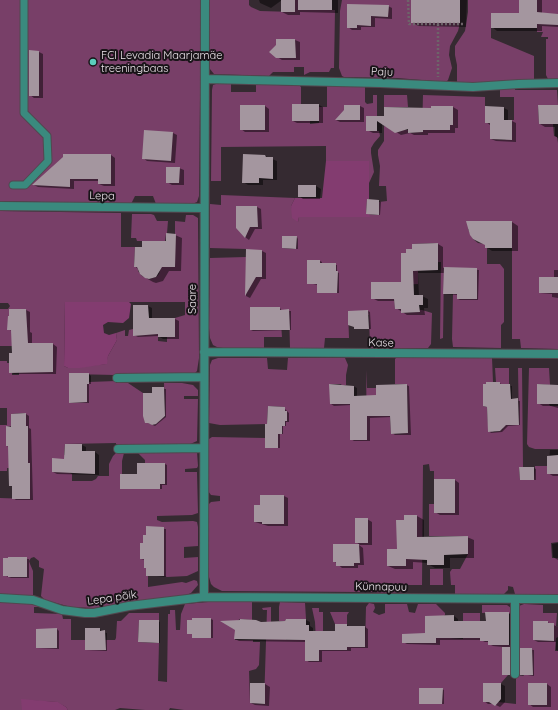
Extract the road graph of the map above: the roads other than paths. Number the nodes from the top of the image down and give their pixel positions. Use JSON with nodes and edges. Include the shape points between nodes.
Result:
{"nodes":[{"id":1,"x":24,"y":0,"type":"edge"},
{"id":2,"x":206,"y":0,"type":"edge"},
{"id":3,"x":206,"y":79,"type":"junction"},
{"id":4,"x":558,"y":83,"type":"edge"},
{"id":5,"x":13,"y":185,"type":"dead end"},
{"id":6,"x":0,"y":206,"type":"edge"},
{"id":7,"x":204,"y":208,"type":"junction"},
{"id":8,"x":204,"y":352,"type":"junction"},
{"id":9,"x":558,"y":354,"type":"edge"},
{"id":10,"x":204,"y":377,"type":"junction"},
{"id":11,"x":117,"y":378,"type":"dead end"},
{"id":12,"x":204,"y":448,"type":"junction"},
{"id":13,"x":118,"y":449,"type":"dead end"},
{"id":14,"x":204,"y":597,"type":"junction"},
{"id":15,"x":0,"y":598,"type":"edge"},
{"id":16,"x":558,"y":599,"type":"edge"},
{"id":17,"x":515,"y":600,"type":"junction"},
{"id":18,"x":515,"y":674,"type":"dead end"}],
"edges":[{"from":1,"to":5,"type":"lane","via":[[24,113],[47,136],[48,161],[25,185]]},
{"from":2,"to":3,"type":"street","name":"Saare"},
{"from":3,"to":4,"type":"street","name":"Paju","via":[[473,87]]},
{"from":3,"to":7,"type":"street","name":"Saare"},
{"from":6,"to":7,"type":"street","name":"Lepa"},
{"from":7,"to":8,"type":"street","name":"Saare"},
{"from":8,"to":9,"type":"street","name":"Kase"},
{"from":8,"to":10,"type":"street","name":"Saare"},
{"from":10,"to":11,"type":"street"},
{"from":10,"to":12,"type":"street","name":"Saare"},
{"from":12,"to":13,"type":"street"},
{"from":12,"to":14,"type":"street","name":"Saare"},
{"from":14,"to":15,"type":"street","name":"Lepa põik","via":[[94,613],[62,610],[33,600]]},
{"from":14,"to":17,"type":"street","name":"Künnapuu"},
{"from":16,"to":17,"type":"street","name":"Künnapuu"},
{"from":17,"to":18,"type":"street"}]}
